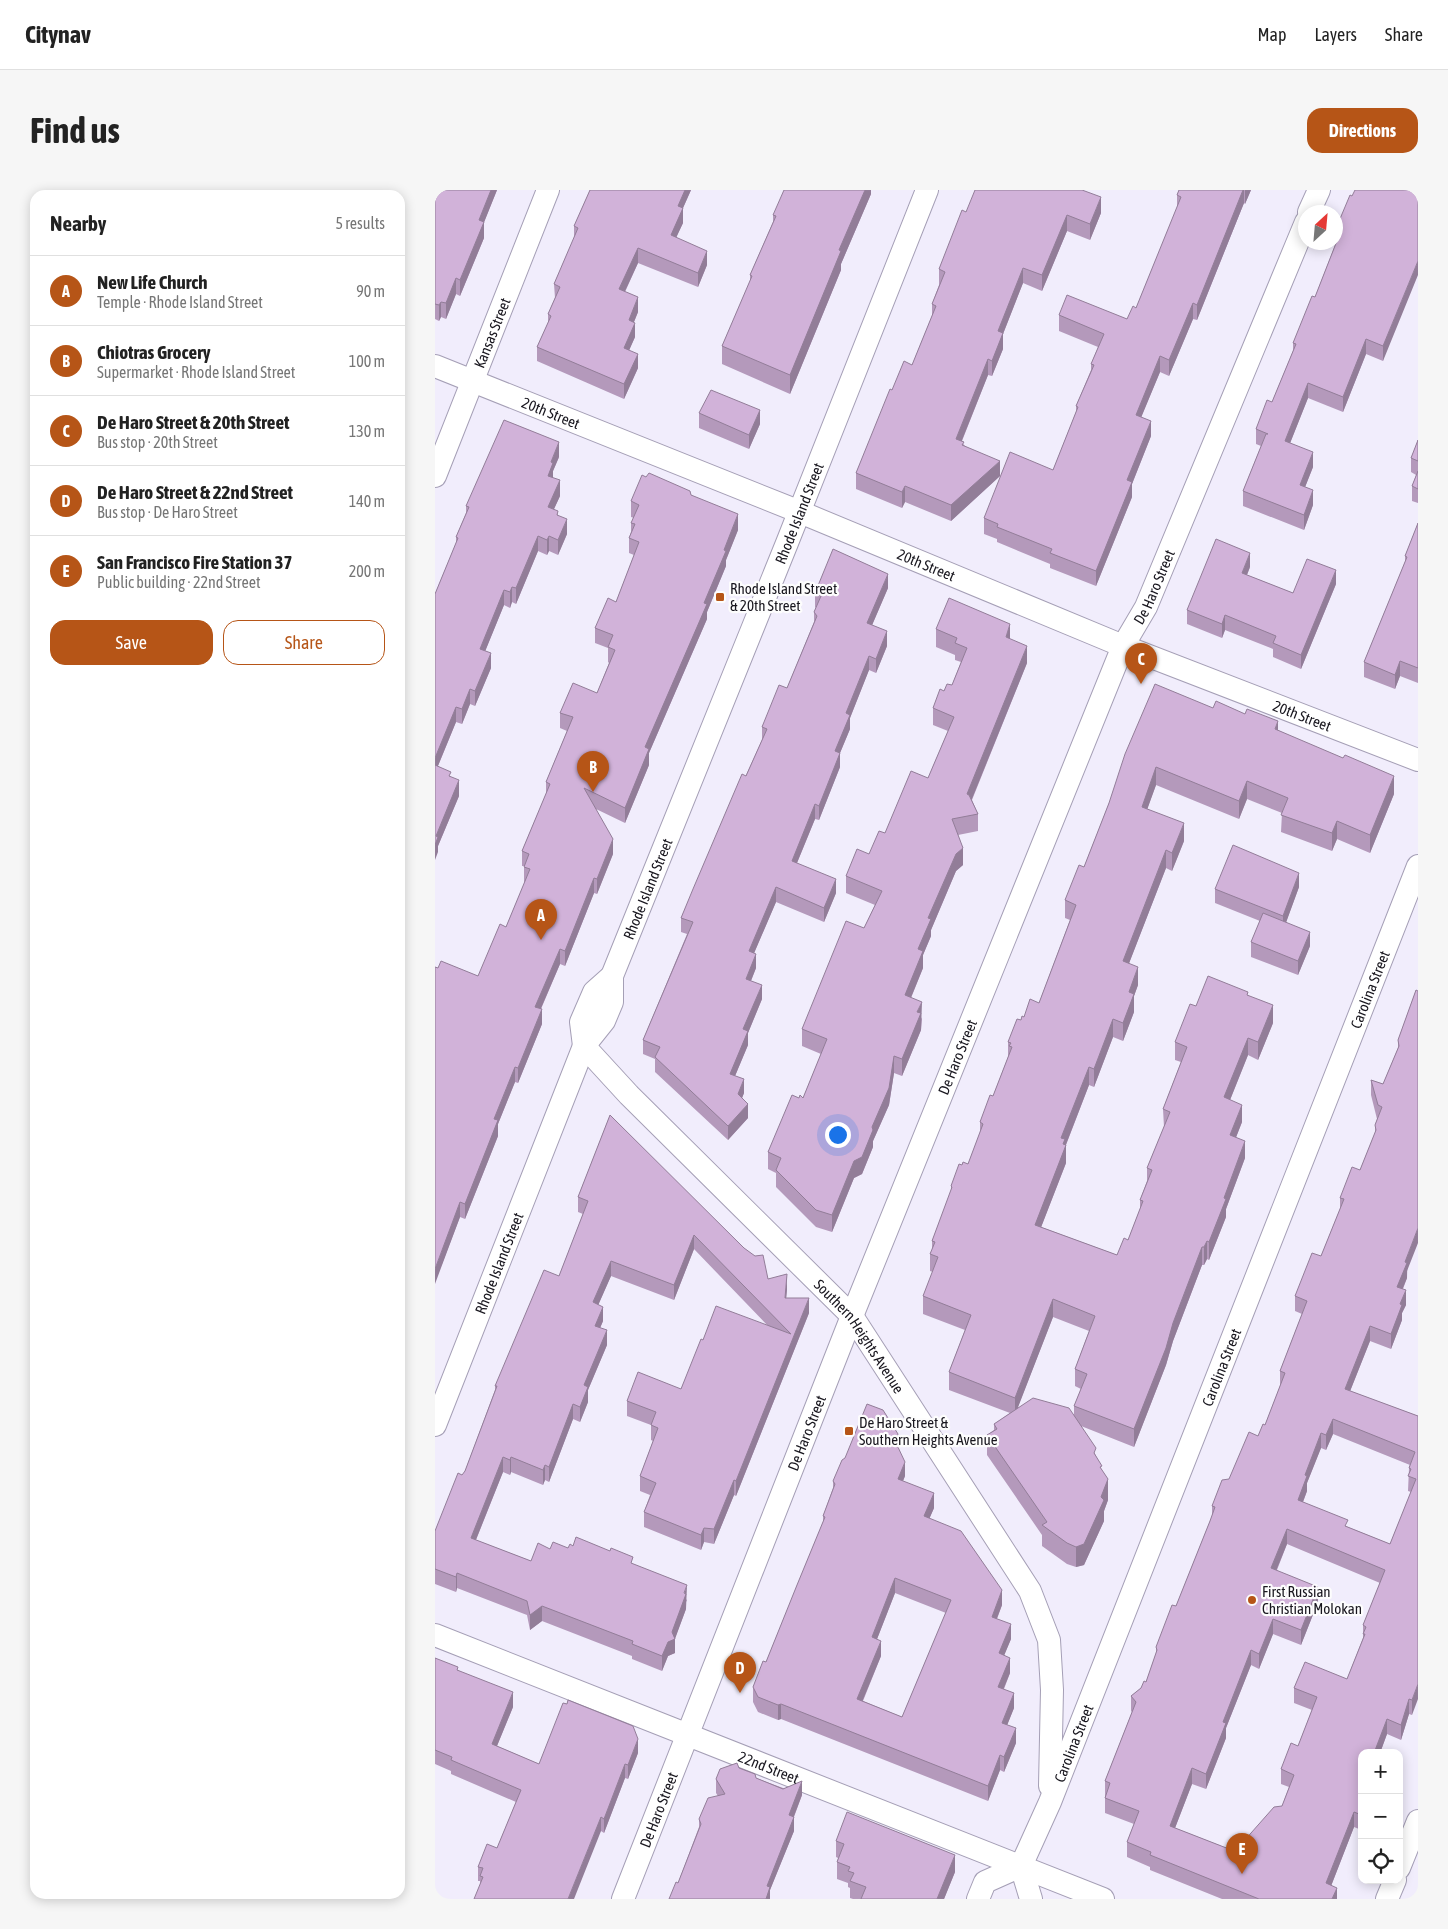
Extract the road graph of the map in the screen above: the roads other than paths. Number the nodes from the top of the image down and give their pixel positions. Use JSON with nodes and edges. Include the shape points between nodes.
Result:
{"nodes":[{"id":1,"x":548,"y":190,"type":"edge"},
{"id":2,"x":927,"y":190,"type":"edge"},
{"id":3,"x":1319,"y":190,"type":"edge"},
{"id":4,"x":1312,"y":205,"type":"edge"},
{"id":5,"x":1298,"y":239,"type":"edge"},
{"id":6,"x":435,"y":366,"type":"edge"},
{"id":7,"x":473,"y":381,"type":"junction"},
{"id":8,"x":435,"y":476,"type":"edge"},
{"id":9,"x":800,"y":512,"type":"junction"},
{"id":10,"x":1123,"y":646,"type":"junction"},
{"id":11,"x":1418,"y":760,"type":"edge"},
{"id":12,"x":1418,"y":866,"type":"edge"},
{"id":13,"x":584,"y":1046,"type":"junction"},
{"id":14,"x":852,"y":1316,"type":"junction"},
{"id":15,"x":435,"y":1425,"type":"edge"},
{"id":16,"x":435,"y":1635,"type":"edge"},
{"id":17,"x":687,"y":1734,"type":"junction"},
{"id":18,"x":1049,"y":1802,"type":"junction"},
{"id":19,"x":1418,"y":1821,"type":"edge"},
{"id":20,"x":1403,"y":1858,"type":"edge"},
{"id":21,"x":1021,"y":1866,"type":"junction"},
{"id":22,"x":1393,"y":1884,"type":"edge"},
{"id":23,"x":623,"y":1899,"type":"edge"},
{"id":24,"x":978,"y":1899,"type":"edge"},
{"id":25,"x":1031,"y":1899,"type":"edge"},
{"id":26,"x":1103,"y":1899,"type":"edge"},
{"id":27,"x":1387,"y":1899,"type":"edge"}],
"edges":[{"from":1,"to":7,"type":"street","name":"Kansas Street"},
{"from":2,"to":9,"type":"street","name":"Rhode Island Street"},
{"from":3,"to":4,"type":"street"},
{"from":5,"to":10,"type":"street","name":"De Haro Street","via":[[1146,607]]},
{"from":6,"to":7,"type":"street","name":"20th Street"},
{"from":7,"to":8,"type":"street","name":"Kansas Street"},
{"from":7,"to":9,"type":"street","name":"20th Street"},
{"from":9,"to":10,"type":"street","name":"20th Street"},
{"from":9,"to":13,"type":"street","name":"Rhode Island Street","via":[[612,976],[594,992],[581,1022]]},
{"from":10,"to":11,"type":"street","name":"20th Street"},
{"from":10,"to":14,"type":"street","name":"De Haro Street"},
{"from":12,"to":18,"type":"street","name":"Carolina Street"},
{"from":13,"to":14,"type":"street","name":"Southern Heights Avenue","via":[[629,1096]]},
{"from":13,"to":15,"type":"street","name":"Rhode Island Street"},
{"from":14,"to":17,"type":"street","name":"De Haro Street"},
{"from":14,"to":18,"type":"street","name":"Southern Heights Avenue","via":[[1030,1591],[1049,1640],[1052,1690]]},
{"from":16,"to":17,"type":"street","name":"22nd Street"},
{"from":17,"to":21,"type":"street","name":"22nd Street"},
{"from":17,"to":23,"type":"street","name":"De Haro Street"},
{"from":18,"to":21,"type":"street","name":"Carolina Street"},
{"from":19,"to":20,"type":"street"},
{"from":21,"to":24,"type":"street","via":[[985,1882]]},
{"from":21,"to":25,"type":"street"},
{"from":21,"to":26,"type":"street","name":"22nd Street"},
{"from":22,"to":27,"type":"street"}]}
